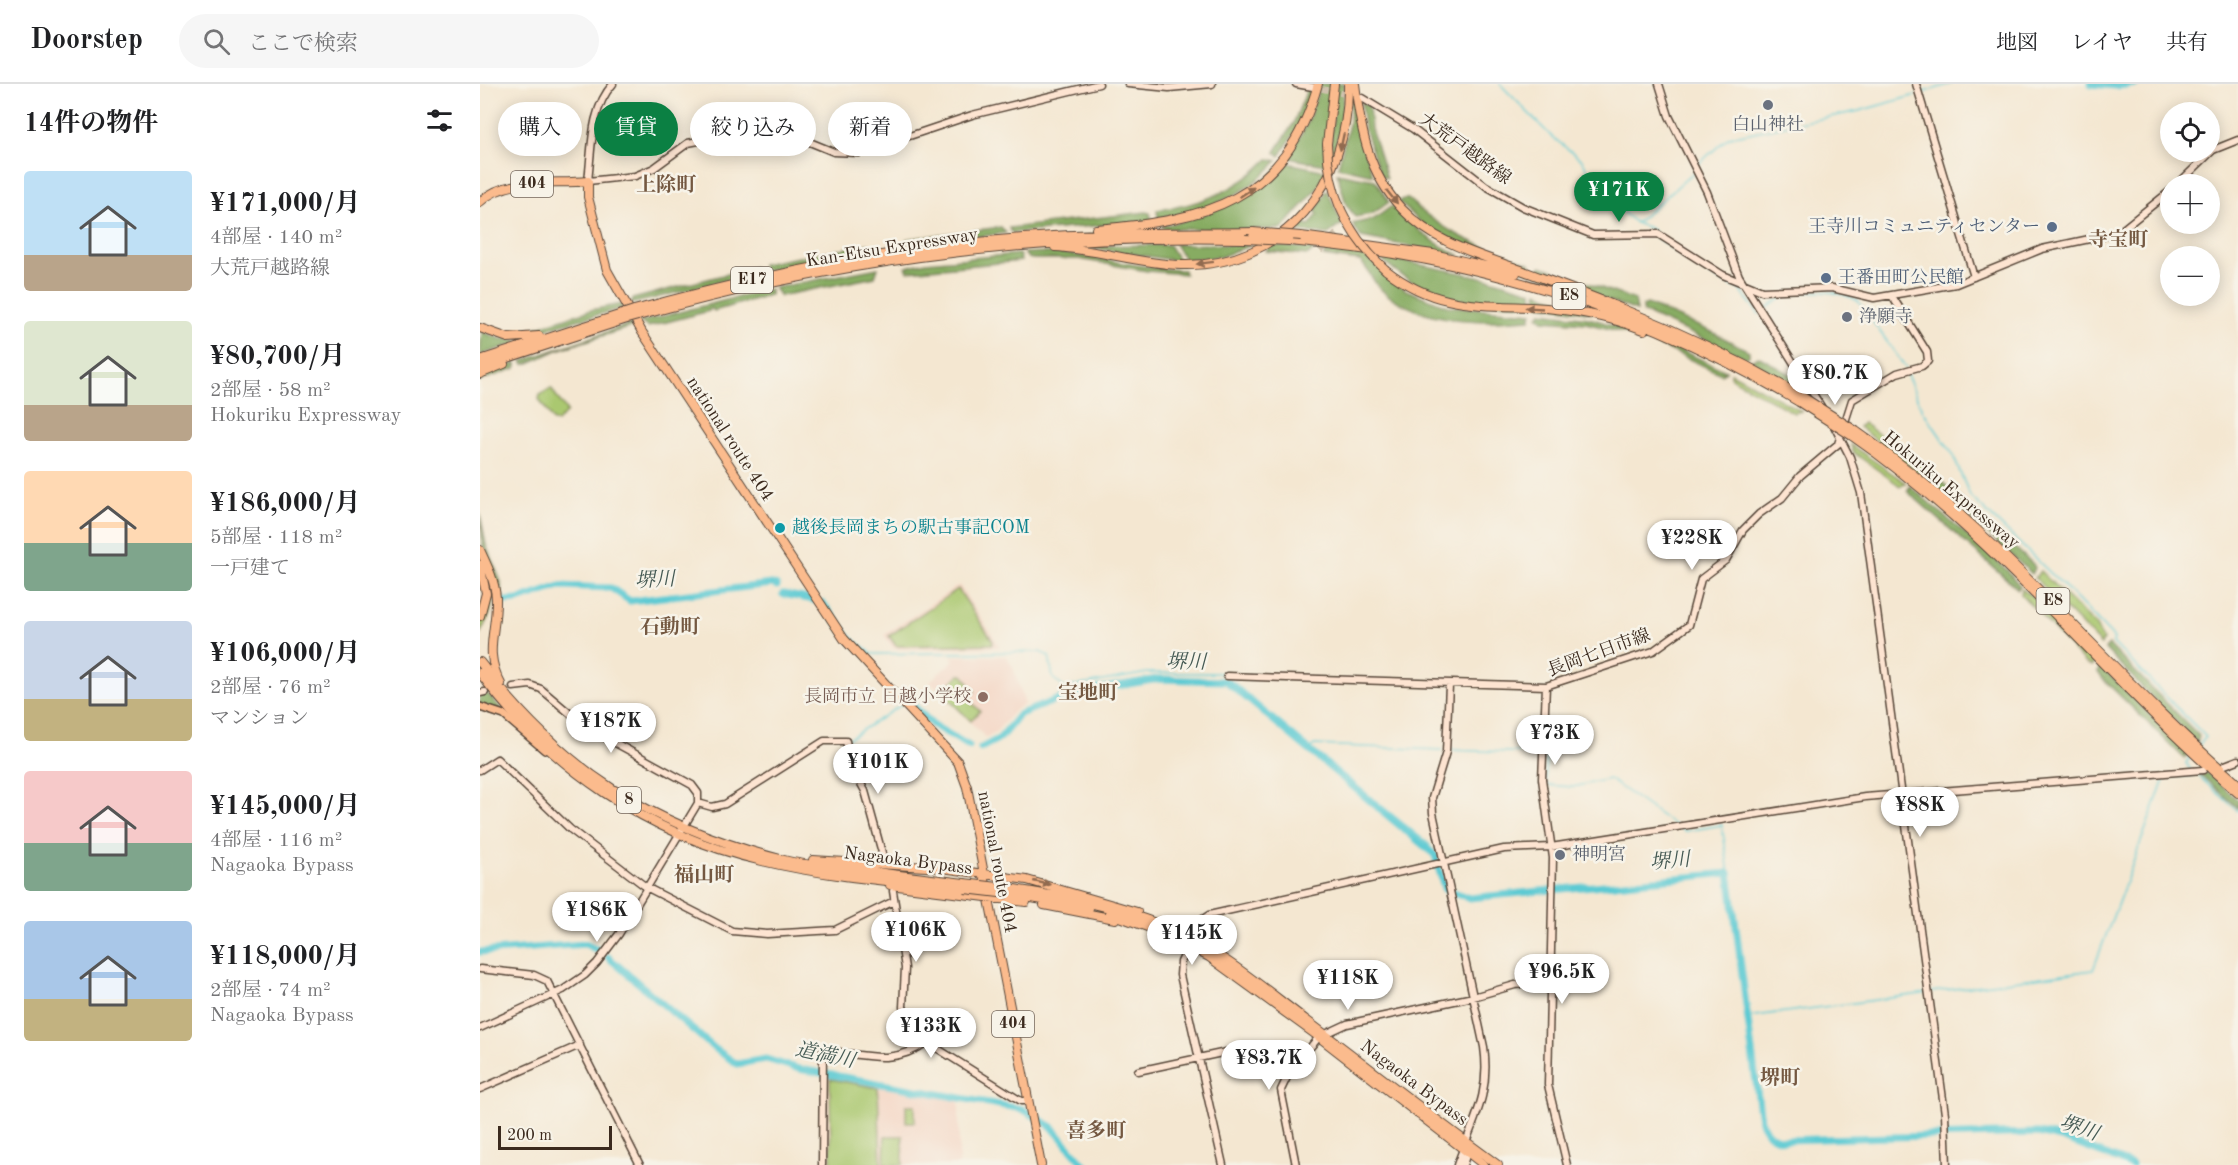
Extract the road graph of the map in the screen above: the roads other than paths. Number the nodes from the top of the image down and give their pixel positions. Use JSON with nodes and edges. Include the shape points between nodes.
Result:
{"nodes":[{"id":1,"x":613,"y":84,"type":"edge"},
{"id":2,"x":1099,"y":84,"type":"edge"},
{"id":3,"x":1128,"y":84,"type":"edge"},
{"id":4,"x":1212,"y":84,"type":"edge"},
{"id":5,"x":1296,"y":84,"type":"edge"},
{"id":6,"x":1334,"y":84,"type":"edge"},
{"id":7,"x":1348,"y":84,"type":"edge"},
{"id":8,"x":1355,"y":84,"type":"edge"},
{"id":9,"x":1659,"y":84,"type":"edge"},
{"id":10,"x":1916,"y":84,"type":"edge"},
{"id":11,"x":1316,"y":86,"type":"edge"},
{"id":12,"x":1362,"y":98,"type":"dead end"},
{"id":13,"x":2238,"y":140,"type":"edge"},
{"id":14,"x":2188,"y":174,"type":"edge"},
{"id":15,"x":588,"y":181,"type":"junction"},
{"id":16,"x":2160,"y":199,"type":"edge"},
{"id":17,"x":480,"y":202,"type":"edge"},
{"id":18,"x":1322,"y":241,"type":"junction"},
{"id":19,"x":1024,"y":242,"type":"junction"},
{"id":20,"x":1006,"y":243,"type":"junction"},
{"id":21,"x":906,"y":255,"type":"junction"},
{"id":22,"x":1974,"y":277,"type":"junction"},
{"id":23,"x":1743,"y":285,"type":"junction"},
{"id":24,"x":1589,"y":296,"type":"junction"},
{"id":25,"x":1892,"y":296,"type":"junction"},
{"id":26,"x":626,"y":316,"type":"junction"},
{"id":27,"x":601,"y":327,"type":"junction"},
{"id":28,"x":480,"y":328,"type":"edge"},
{"id":29,"x":480,"y":360,"type":"edge"},
{"id":30,"x":480,"y":367,"type":"edge"},
{"id":31,"x":480,"y":374,"type":"edge"},
{"id":32,"x":1759,"y":379,"type":"junction"},
{"id":33,"x":1801,"y":399,"type":"junction"},
{"id":34,"x":1854,"y":434,"type":"junction"},
{"id":35,"x":1840,"y":437,"type":"junction"},
{"id":36,"x":480,"y":550,"type":"edge"},
{"id":37,"x":480,"y":565,"type":"edge"},
{"id":38,"x":480,"y":577,"type":"edge"},
{"id":39,"x":480,"y":606,"type":"edge"},
{"id":40,"x":480,"y":616,"type":"edge"},
{"id":41,"x":480,"y":662,"type":"edge"},
{"id":42,"x":480,"y":673,"type":"edge"},
{"id":43,"x":1227,"y":676,"type":"dead end"},
{"id":44,"x":1449,"y":685,"type":"junction"},
{"id":45,"x":1546,"y":686,"type":"junction"},
{"id":46,"x":513,"y":687,"type":"dead end"},
{"id":47,"x":480,"y":707,"type":"edge"},
{"id":48,"x":556,"y":747,"type":"junction"},
{"id":49,"x":2238,"y":760,"type":"edge"},
{"id":50,"x":2225,"y":765,"type":"dead end"},
{"id":51,"x":2203,"y":770,"type":"dead end"},
{"id":52,"x":480,"y":771,"type":"edge"},
{"id":53,"x":2238,"y":784,"type":"edge"},
{"id":54,"x":600,"y":790,"type":"junction"},
{"id":55,"x":2238,"y":793,"type":"edge"},
{"id":56,"x":1902,"y":795,"type":"junction"},
{"id":57,"x":698,"y":803,"type":"junction"},
{"id":58,"x":682,"y":831,"type":"junction"},
{"id":59,"x":1551,"y":847,"type":"junction"},
{"id":60,"x":884,"y":860,"type":"dead end"},
{"id":61,"x":1443,"y":862,"type":"junction"},
{"id":62,"x":820,"y":868,"type":"junction"},
{"id":63,"x":841,"y":870,"type":"junction"},
{"id":64,"x":984,"y":874,"type":"junction"},
{"id":65,"x":646,"y":886,"type":"junction"},
{"id":66,"x":893,"y":891,"type":"dead end"},
{"id":67,"x":1008,"y":891,"type":"junction"},
{"id":68,"x":974,"y":898,"type":"junction"},
{"id":69,"x":989,"y":898,"type":"junction"},
{"id":70,"x":894,"y":901,"type":"junction"},
{"id":71,"x":1146,"y":926,"type":"junction"},
{"id":72,"x":1167,"y":928,"type":"junction"},
{"id":73,"x":998,"y":942,"type":"junction"},
{"id":74,"x":1190,"y":943,"type":"junction"},
{"id":75,"x":480,"y":969,"type":"edge"},
{"id":76,"x":1551,"y":981,"type":"junction"},
{"id":77,"x":555,"y":994,"type":"junction"},
{"id":78,"x":1473,"y":997,"type":"junction"},
{"id":79,"x":480,"y":1028,"type":"edge"},
{"id":80,"x":1322,"y":1035,"type":"junction"},
{"id":81,"x":927,"y":1042,"type":"junction"},
{"id":82,"x":580,"y":1045,"type":"junction"},
{"id":83,"x":1200,"y":1058,"type":"junction"},
{"id":84,"x":1138,"y":1071,"type":"dead end"},
{"id":85,"x":1290,"y":1071,"type":"junction"},
{"id":86,"x":480,"y":1089,"type":"edge"},
{"id":87,"x":1028,"y":1103,"type":"junction"},
{"id":88,"x":1466,"y":1148,"type":"junction"},
{"id":89,"x":640,"y":1165,"type":"edge"},
{"id":90,"x":822,"y":1165,"type":"edge"},
{"id":91,"x":1041,"y":1165,"type":"edge"},
{"id":92,"x":1223,"y":1165,"type":"edge"},
{"id":93,"x":1296,"y":1165,"type":"edge"},
{"id":94,"x":1457,"y":1165,"type":"edge"},
{"id":95,"x":1463,"y":1165,"type":"edge"},
{"id":96,"x":1484,"y":1165,"type":"edge"},
{"id":97,"x":1498,"y":1165,"type":"edge"},
{"id":98,"x":1567,"y":1165,"type":"edge"},
{"id":99,"x":1947,"y":1165,"type":"edge"}],
"edges":[{"from":1,"to":15,"type":"street","via":[[601,98],[597,111]]},
{"from":2,"to":15,"type":"street","via":[[972,115],[859,153],[834,152],[766,128],[688,142],[654,168],[636,176]]},
{"from":3,"to":4,"type":"street","via":[[1169,88]]},
{"from":5,"to":11,"type":"street"},
{"from":32,"to":6,"type":"highway","name":"Hokuriku Expressway","number":"E8","one_way":true,"bridge":true,"via":[[1633,326],[1559,310],[1456,303],[1418,290],[1386,270],[1363,247],[1342,214],[1332,183],[1328,144]]},
{"from":7,"to":19,"type":"highway","one_way":true,"via":[[1344,133],[1330,174],[1298,219],[1260,248],[1228,260],[1182,265]]},
{"from":8,"to":24,"type":"highway","name":"Hokuriku Expressway","number":"E8","one_way":true,"via":[[1371,162],[1391,196],[1414,221],[1452,245]]},
{"from":9,"to":23,"type":"street","via":[[1666,110],[1704,184]]},
{"from":10,"to":22,"type":"street"},
{"from":19,"to":11,"type":"highway","one_way":true,"via":[[1174,220],[1227,204],[1255,186],[1280,162],[1302,127]]},
{"from":12,"to":23,"type":"street","name":"大荒戸越路線","via":[[1413,129],[1486,186],[1523,207],[1593,235],[1658,234]]},
{"from":13,"to":14,"type":"street","via":[[2213,150]]},
{"from":15,"to":17,"type":"highway","number":"404","via":[[506,188],[488,194]]},
{"from":15,"to":64,"type":"highway","name":"national route 404","number":"404","via":[[588,197],[607,270],[642,332],[844,639],[958,762],[966,782]]},
{"from":16,"to":22,"type":"street","name":"大荒戸越路線","via":[[2118,233],[2042,249]]},
{"from":18,"to":19,"type":"highway","name":"Kan-Etsu Expressway","bridge":true},
{"from":18,"to":19,"type":"highway","name":"Kan-Etsu Expressway","bridge":true,"via":[[1253,232],[1145,232]]},
{"from":18,"to":24,"type":"highway","name":"Hokuriku Expressway","number":"E8","via":[[1464,260]]},
{"from":18,"to":32,"type":"highway","name":"Hokuriku Expressway","number":"E8","via":[[1463,267],[1549,290],[1681,340]]},
{"from":19,"to":20,"type":"highway","name":"Kan-Etsu Expressway"},
{"from":20,"to":21,"type":"highway","name":"Kan-Etsu Expressway"},
{"from":20,"to":21,"type":"highway","name":"Kan-Etsu Expressway","via":[[984,242]]},
{"from":21,"to":26,"type":"highway","name":"Kan-Etsu Expressway","number":"E17","bridge":true},
{"from":22,"to":25,"type":"street","name":"大荒戸越路線"},
{"from":23,"to":25,"type":"street","name":"大荒戸越路線","via":[[1770,292],[1827,287],[1866,298]]},
{"from":23,"to":35,"type":"street"},
{"from":24,"to":33,"type":"highway","name":"Hokuriku Expressway","number":"E8","via":[[1712,348]]},
{"from":25,"to":35,"type":"street","name":"長岡七日市線","via":[[1925,348],[1928,361],[1897,372],[1856,396],[1848,407]]},
{"from":26,"to":27,"type":"highway","name":"Kan-Etsu Expressway"},
{"from":26,"to":28,"type":"highway","via":[[527,338],[502,337]]},
{"from":26,"to":29,"type":"highway","name":"Kan-Etsu Expressway"},
{"from":27,"to":30,"type":"highway","name":"Kan-Etsu Expressway"},
{"from":27,"to":31,"type":"highway"},
{"from":32,"to":33,"type":"highway","name":"Hokuriku Expressway","number":"E8"},
{"from":33,"to":34,"type":"highway","name":"Hokuriku Expressway","number":"E8","bridge":true},
{"from":34,"to":53,"type":"highway","name":"Hokuriku Expressway","number":"E8","via":[[1909,470],[1987,537],[2180,732]]},
{"from":34,"to":55,"type":"highway","name":"Hokuriku Expressway","number":"E8","via":[[1994,551],[2178,739]]},
{"from":35,"to":45,"type":"street","name":"長岡七日市線","via":[[1838,444],[1800,476],[1782,498],[1743,530],[1726,560],[1701,579],[1691,622],[1682,632],[1653,651]]},
{"from":35,"to":56,"type":"street","via":[[1861,494]]},
{"from":36,"to":48,"type":"highway","via":[[495,591],[490,649],[496,674]]},
{"from":37,"to":40,"type":"highway","via":[[486,593]]},
{"from":38,"to":39,"type":"highway"},
{"from":41,"to":48,"type":"highway","number":"8","via":[[524,717]]},
{"from":42,"to":54,"type":"highway","number":"8","via":[[535,737]]},
{"from":43,"to":44,"type":"street"},
{"from":44,"to":45,"type":"street"},
{"from":44,"to":61,"type":"street","via":[[1446,752],[1432,798]]},
{"from":45,"to":59,"type":"street","name":"長岡七日市線","via":[[1542,779]]},
{"from":46,"to":57,"type":"street","via":[[530,685],[546,691],[599,734],[692,785],[698,793]]},
{"from":47,"to":54,"type":"main road","via":[[504,715]]},
{"from":48,"to":58,"type":"highway","number":"8","via":[[612,790]]},
{"from":49,"to":50,"type":"street"},
{"from":51,"to":56,"type":"street"},
{"from":52,"to":65,"type":"street","via":[[497,759],[570,829]]},
{"from":54,"to":58,"type":"highway","number":"8","via":[[638,814]]},
{"from":56,"to":59,"type":"street","via":[[1853,798]]},
{"from":56,"to":99,"type":"street","via":[[1945,1114]]},
{"from":57,"to":58,"type":"street"},
{"from":57,"to":60,"type":"street","via":[[712,807],[725,804],[824,741],[846,741]]},
{"from":58,"to":62,"type":"highway","number":"8"},
{"from":58,"to":62,"type":"highway","number":"8","via":[[762,861]]},
{"from":58,"to":65,"type":"street"},
{"from":59,"to":61,"type":"street","via":[[1504,849]]},
{"from":59,"to":76,"type":"street","name":"長岡七日市線"},
{"from":61,"to":74,"type":"street","via":[[1209,915]]},
{"from":61,"to":78,"type":"street"},
{"from":62,"to":63,"type":"highway"},
{"from":62,"to":63,"type":"highway"},
{"from":63,"to":64,"type":"highway","via":[[942,868]]},
{"from":63,"to":67,"type":"highway","name":"Nagaoka Bypass","bridge":true},
{"from":63,"to":68,"type":"highway"},
{"from":64,"to":69,"type":"highway","name":"national route 404","number":"404"},
{"from":64,"to":72,"type":"highway","one_way":true,"via":[[1043,884],[1124,906]]},
{"from":65,"to":70,"type":"street","via":[[714,923],[749,934],[835,930]]},
{"from":65,"to":77,"type":"street","via":[[597,963],[578,981]]},
{"from":66,"to":70,"type":"street"},
{"from":67,"to":71,"type":"highway","name":"Nagaoka Bypass","via":[[1088,908]]},
{"from":67,"to":72,"type":"highway","name":"Nagaoka Bypass","via":[[1084,902]]},
{"from":68,"to":69,"type":"highway"},
{"from":68,"to":73,"type":"highway","via":[[986,905]]},
{"from":69,"to":71,"type":"highway","via":[[1053,906]]},
{"from":69,"to":73,"type":"highway","name":"national route 404","number":"404"},
{"from":70,"to":81,"type":"street","via":[[905,968],[903,1007],[914,1030]]},
{"from":71,"to":74,"type":"highway","name":"Nagaoka Bypass"},
{"from":72,"to":74,"type":"highway","name":"Nagaoka Bypass"},
{"from":73,"to":87,"type":"highway","name":"national route 404","number":"404"},
{"from":74,"to":80,"type":"highway","name":"Nagaoka Bypass","via":[[1239,969]]},
{"from":74,"to":83,"type":"street","via":[[1179,971]]},
{"from":75,"to":77,"type":"street","via":[[538,976],[547,981]]},
{"from":76,"to":78,"type":"street","via":[[1515,985]]},
{"from":76,"to":98,"type":"street","name":"長岡七日市線","via":[[1548,1085]]},
{"from":77,"to":79,"type":"street"},
{"from":77,"to":82,"type":"street"},
{"from":78,"to":80,"type":"street","via":[[1347,1023]]},
{"from":78,"to":88,"type":"street","via":[[1486,1070],[1482,1103]]},
{"from":80,"to":85,"type":"street"},
{"from":80,"to":88,"type":"highway","name":"Nagaoka Bypass"},
{"from":81,"to":87,"type":"street"},
{"from":81,"to":90,"type":"street","via":[[906,1055],[888,1058],[823,1050]]},
{"from":82,"to":86,"type":"street"},
{"from":82,"to":89,"type":"street"},
{"from":83,"to":84,"type":"street"},
{"from":83,"to":85,"type":"street","via":[[1252,1049],[1266,1053]]},
{"from":83,"to":92,"type":"street"},
{"from":85,"to":93,"type":"street","via":[[1281,1098]]},
{"from":87,"to":91,"type":"highway","name":"national route 404","number":"404"},
{"from":88,"to":94,"type":"street"},
{"from":88,"to":95,"type":"street"},
{"from":88,"to":96,"type":"highway","name":"Nagaoka Bypass"},
{"from":88,"to":97,"type":"highway","name":"Nagaoka Bypass"}]}
